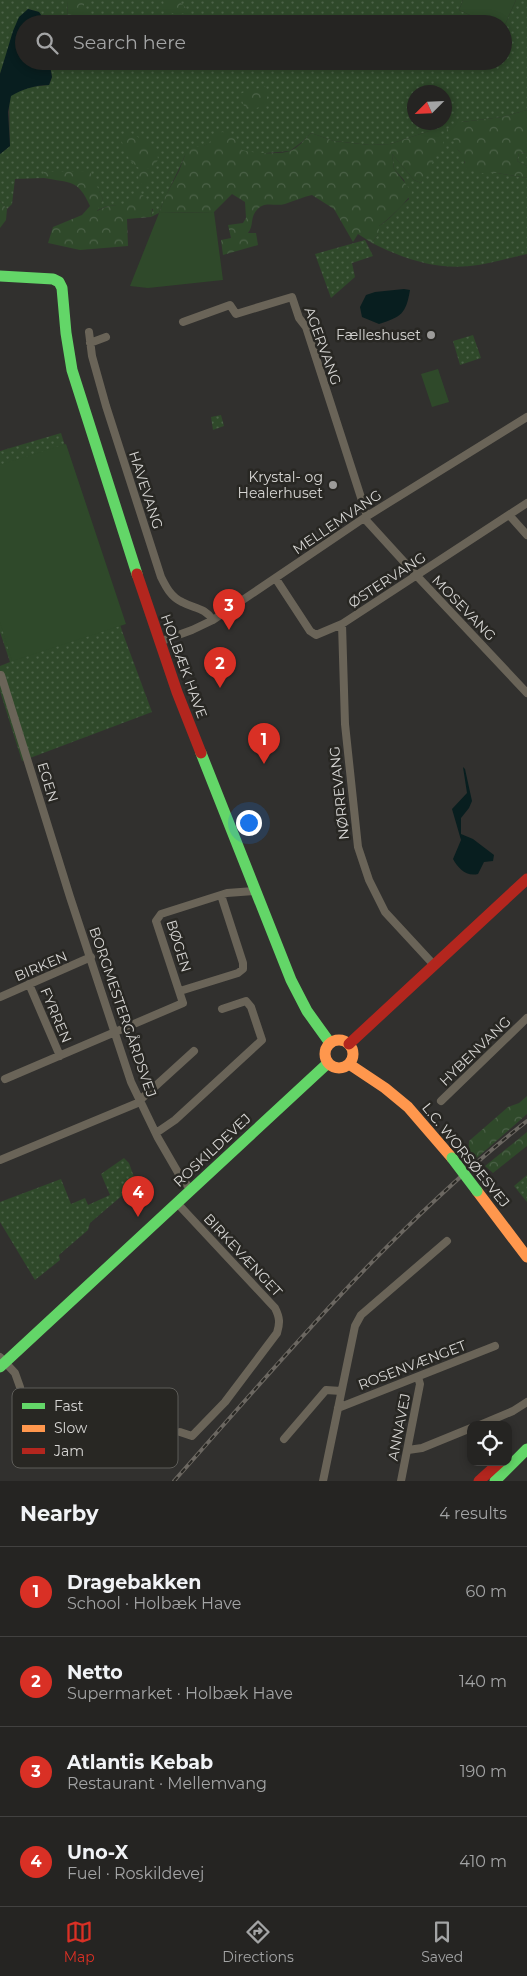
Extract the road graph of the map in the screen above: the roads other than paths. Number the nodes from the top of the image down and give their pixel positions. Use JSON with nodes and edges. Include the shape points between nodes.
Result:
{"nodes":[{"id":1,"x":6,"y":278,"type":"edge"},
{"id":2,"x":183,"y":322,"type":"dead end"},
{"id":3,"x":89,"y":332,"type":"dead end"},
{"id":4,"x":106,"y":337,"type":"dead end"},
{"id":5,"x":90,"y":343,"type":"junction"},
{"id":6,"x":527,"y":417,"type":"edge"},
{"id":7,"x":527,"y":503,"type":"edge"},
{"id":8,"x":509,"y":515,"type":"junction"},
{"id":9,"x":366,"y":517,"type":"junction"},
{"id":10,"x":527,"y":535,"type":"edge"},
{"id":11,"x":416,"y":575,"type":"junction"},
{"id":12,"x":276,"y":579,"type":"junction"},
{"id":13,"x":213,"y":620,"type":"junction"},
{"id":14,"x":342,"y":624,"type":"junction"},
{"id":15,"x":159,"y":642,"type":"junction"},
{"id":16,"x":1,"y":675,"type":"edge"},
{"id":17,"x":527,"y":693,"type":"edge"},
{"id":18,"x":527,"y":879,"type":"edge"},
{"id":19,"x":254,"y":891,"type":"junction"},
{"id":20,"x":221,"y":895,"type":"junction"},
{"id":21,"x":70,"y":897,"type":"joint"},
{"id":22,"x":91,"y":958,"type":"junction"},
{"id":23,"x":434,"y":965,"type":"junction"},
{"id":24,"x":29,"y":984,"type":"junction"},
{"id":25,"x":180,"y":991,"type":"junction"},
{"id":26,"x":0,"y":997,"type":"edge"},
{"id":27,"x":222,"y":1009,"type":"dead end"},
{"id":28,"x":527,"y":1018,"type":"edge"},
{"id":29,"x":116,"y":1032,"type":"junction"},
{"id":30,"x":330,"y":1043,"type":"junction"},
{"id":31,"x":349,"y":1044,"type":"junction"},
{"id":32,"x":194,"y":1051,"type":"dead end"},
{"id":33,"x":60,"y":1056,"type":"junction"},
{"id":34,"x":328,"y":1064,"type":"junction"},
{"id":35,"x":349,"y":1064,"type":"junction"},
{"id":36,"x":5,"y":1079,"type":"dead end"},
{"id":37,"x":441,"y":1101,"type":"dead end"},
{"id":38,"x":139,"y":1102,"type":"junction"},
{"id":39,"x":156,"y":1133,"type":"junction"},
{"id":40,"x":0,"y":1160,"type":"edge"},
{"id":41,"x":191,"y":1190,"type":"junction"},
{"id":42,"x":177,"y":1203,"type":"junction"},
{"id":43,"x":447,"y":1241,"type":"dead end"},
{"id":44,"x":527,"y":1257,"type":"edge"},
{"id":45,"x":495,"y":1346,"type":"dead end"},
{"id":46,"x":2,"y":1362,"type":"edge"},
{"id":47,"x":418,"y":1377,"type":"junction"},
{"id":48,"x":20,"y":1387,"type":"dead end"},
{"id":49,"x":341,"y":1392,"type":"junction"},
{"id":50,"x":527,"y":1402,"type":"edge"},
{"id":51,"x":338,"y":1408,"type":"junction"},
{"id":52,"x":489,"y":1421,"type":"edge"},
{"id":53,"x":467,"y":1430,"type":"edge"},
{"id":54,"x":180,"y":1432,"type":"dead end"},
{"id":55,"x":284,"y":1439,"type":"dead end"},
{"id":56,"x":527,"y":1439,"type":"edge"},
{"id":57,"x":527,"y":1449,"type":"edge"},
{"id":58,"x":408,"y":1450,"type":"junction"},
{"id":59,"x":512,"y":1452,"type":"edge"},
{"id":60,"x":496,"y":1466,"type":"edge"},
{"id":61,"x":323,"y":1481,"type":"edge"},
{"id":62,"x":401,"y":1481,"type":"edge"},
{"id":63,"x":479,"y":1481,"type":"edge"},
{"id":64,"x":495,"y":1481,"type":"edge"}],
"edges":[{"from":1,"to":15,"type":"street","name":"HOLBÆK HAVE","via":[[53,279],[60,283],[72,370]]},
{"from":2,"to":9,"type":"street","name":"AGERVANG","via":[[230,305],[236,314],[292,297],[299,318],[306,327]]},
{"from":3,"to":5,"type":"street","name":"HAVEVANG"},
{"from":4,"to":5,"type":"street"},
{"from":5,"to":13,"type":"street","name":"HAVEVANG","via":[[106,406],[161,577],[172,596],[205,611]]},
{"from":6,"to":9,"type":"street","name":"MELLEMVANG"},
{"from":7,"to":8,"type":"street","name":"ØSTERVANG"},
{"from":8,"to":10,"type":"street"},
{"from":8,"to":11,"type":"street","name":"ØSTERVANG"},
{"from":9,"to":11,"type":"street","name":"MOSEVANG"},
{"from":9,"to":12,"type":"street","name":"MELLEMVANG"},
{"from":11,"to":14,"type":"street","name":"ØSTERVANG"},
{"from":11,"to":17,"type":"street","name":"MOSEVANG"},
{"from":12,"to":13,"type":"street","name":"MELLEMVANG"},
{"from":12,"to":14,"type":"street","name":"ØSTERVANG","via":[[313,634]]},
{"from":13,"to":15,"type":"street","name":"MELLEMVANG"},
{"from":14,"to":23,"type":"street","name":"NØRREVANG","via":[[344,724],[358,847],[369,880],[385,912]]},
{"from":15,"to":19,"type":"street","name":"HOLBÆK HAVE"},
{"from":16,"to":21,"type":"street","name":"EGEN"},
{"from":18,"to":23,"type":"street"},
{"from":19,"to":20,"type":"street","name":"BØGEN"},
{"from":19,"to":30,"type":"street","name":"HOLBÆK HAVE","via":[[298,995]]},
{"from":20,"to":25,"type":"street","name":"BØGEN","via":[[243,969]]},
{"from":20,"to":25,"type":"street","name":"BØGEN","via":[[161,914],[156,919]]},
{"from":21,"to":22,"type":"street","name":"BORGMESTERGÅRDSVEJ"},
{"from":22,"to":24,"type":"street","name":"BIRKEN"},
{"from":22,"to":29,"type":"street","name":"BORGMESTERGÅRDSVEJ"},
{"from":23,"to":31,"type":"street"},
{"from":24,"to":26,"type":"street","name":"BIRKEN"},
{"from":24,"to":33,"type":"street","name":"FYRREN"},
{"from":25,"to":29,"type":"street","name":"BØGEN","via":[[183,1002]]},
{"from":27,"to":39,"type":"street","via":[[246,1002],[251,1007],[262,1040],[175,1120]]},
{"from":28,"to":37,"type":"street","name":"HYBENVANG"},
{"from":29,"to":33,"type":"street","name":"FYRREN"},
{"from":29,"to":38,"type":"street","name":"BORGMESTERGÅRDSVEJ"},
{"from":30,"to":31,"type":"street","via":[[340,1040]]},
{"from":30,"to":34,"type":"street","via":[[324,1053]]},
{"from":31,"to":35,"type":"street","via":[[353,1056]]},
{"from":32,"to":38,"type":"street"},
{"from":33,"to":36,"type":"street","name":"FYRREN"},
{"from":34,"to":35,"type":"street","via":[[336,1068]]},
{"from":34,"to":41,"type":"street","name":"ROSKILDEVEJ"},
{"from":35,"to":44,"type":"street","name":"L.C. WORSØESVEJ","bridge":true,"via":[[408,1107],[452,1158]]},
{"from":38,"to":39,"type":"street","name":"BORGMESTERGÅRDSVEJ"},
{"from":38,"to":40,"type":"street"},
{"from":39,"to":41,"type":"street","name":"BORGMESTERGÅRDSVEJ"},
{"from":41,"to":42,"type":"street","name":"ROSKILDEVEJ"},
{"from":42,"to":46,"type":"street","name":"ROSKILDEVEJ"},
{"from":42,"to":54,"type":"street","name":"BIRKEVÆNGET","via":[[275,1308],[280,1324],[225,1402],[192,1436]]},
{"from":43,"to":49,"type":"street","name":"ROSENVÆNGET","via":[[361,1315],[352,1336]]},
{"from":45,"to":47,"type":"street","name":"ROSENVÆNGET"},
{"from":46,"to":48,"type":"street","via":[[15,1373]]},
{"from":47,"to":51,"type":"street","name":"ROSENVÆNGET"},
{"from":47,"to":58,"type":"street","name":"ANNAVEJ","via":[[420,1384]]},
{"from":49,"to":51,"type":"street","name":"ROSENVÆNGET"},
{"from":49,"to":55,"type":"street","name":"ROSENVÆNGET","via":[[326,1390]]},
{"from":50,"to":52,"type":"street"},
{"from":51,"to":61,"type":"street","name":"ROSENVÆNGET"},
{"from":53,"to":58,"type":"street","via":[[422,1448]]},
{"from":56,"to":59,"type":"street"},
{"from":57,"to":64,"type":"street"},
{"from":58,"to":62,"type":"street","name":"ANNAVEJ"},
{"from":60,"to":63,"type":"street"}]}
